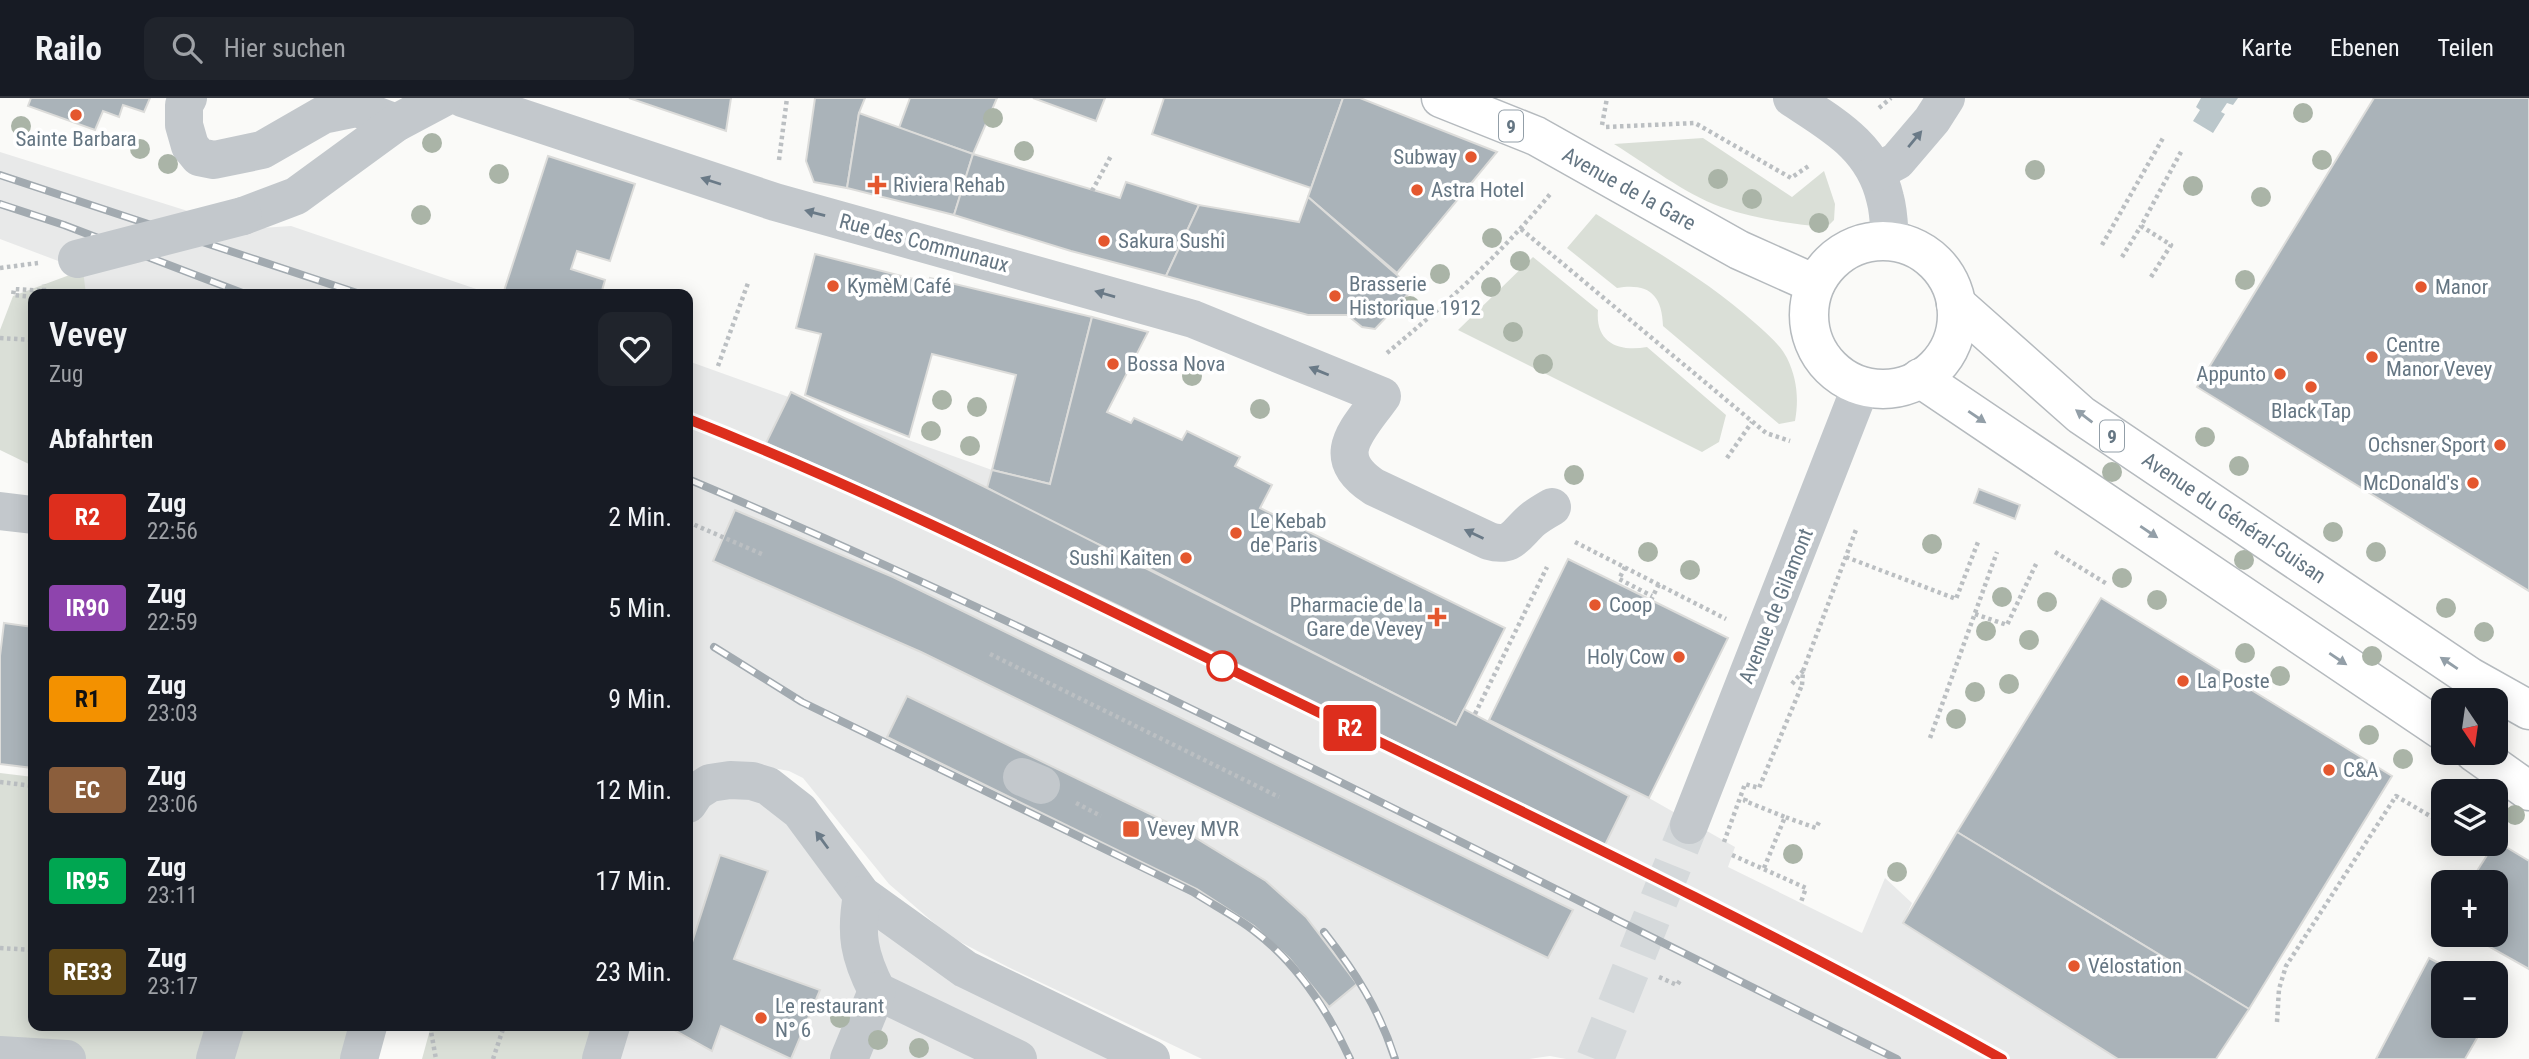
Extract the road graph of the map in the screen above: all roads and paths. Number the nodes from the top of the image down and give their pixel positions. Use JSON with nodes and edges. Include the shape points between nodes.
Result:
{"nodes":[{"id":1,"x":188,"y":98,"type":"edge"},
{"id":2,"x":443,"y":98,"type":"edge"},
{"id":3,"x":463,"y":98,"type":"edge"},
{"id":4,"x":787,"y":98,"type":"edge"},
{"id":5,"x":1441,"y":98,"type":"edge"},
{"id":6,"x":1791,"y":98,"type":"edge"},
{"id":7,"x":1891,"y":98,"type":"edge"},
{"id":8,"x":1946,"y":98,"type":"edge"},
{"id":9,"x":308,"y":106,"type":"edge"},
{"id":10,"x":1879,"y":108,"type":"dead end"},
{"id":11,"x":396,"y":123,"type":"junction"},
{"id":12,"x":1601,"y":127,"type":"dead end"},
{"id":13,"x":2163,"y":138,"type":"dead end"},
{"id":14,"x":2182,"y":150,"type":"dead end"},
{"id":15,"x":1112,"y":154,"type":"dead end"},
{"id":16,"x":1577,"y":160,"type":"junction"},
{"id":17,"x":1810,"y":165,"type":"dead end"},
{"id":18,"x":1876,"y":172,"type":"junction"},
{"id":19,"x":1092,"y":191,"type":"dead end"},
{"id":20,"x":775,"y":202,"type":"junction"},
{"id":21,"x":2141,"y":226,"type":"junction"},
{"id":22,"x":1521,"y":229,"type":"junction"},
{"id":23,"x":1890,"y":242,"type":"junction"},
{"id":24,"x":2102,"y":245,"type":"dead end"},
{"id":25,"x":2122,"y":257,"type":"dead end"},
{"id":26,"x":77,"y":258,"type":"dead end"},
{"id":27,"x":2151,"y":277,"type":"dead end"},
{"id":28,"x":748,"y":283,"type":"dead end"},
{"id":29,"x":1815,"y":284,"type":"junction"},
{"id":30,"x":28,"y":290,"type":"edge"},
{"id":31,"x":28,"y":296,"type":"edge"},
{"id":32,"x":1956,"y":304,"type":"junction"},
{"id":33,"x":0,"y":338,"type":"edge"},
{"id":34,"x":28,"y":340,"type":"edge"},
{"id":35,"x":718,"y":366,"type":"dead end"},
{"id":36,"x":1920,"y":378,"type":"junction"},
{"id":37,"x":1861,"y":386,"type":"junction"},
{"id":38,"x":1366,"y":390,"type":"junction"},
{"id":39,"x":1752,"y":422,"type":"junction"},
{"id":40,"x":1790,"y":441,"type":"dead end"},
{"id":41,"x":1727,"y":458,"type":"dead end"},
{"id":42,"x":0,"y":511,"type":"edge"},
{"id":43,"x":28,"y":514,"type":"edge"},
{"id":44,"x":693,"y":524,"type":"edge"},
{"id":45,"x":1560,"y":524,"type":"joint"},
{"id":46,"x":1857,"y":527,"type":"dead end"},
{"id":47,"x":1978,"y":542,"type":"dead end"},
{"id":48,"x":1997,"y":552,"type":"dead end"},
{"id":49,"x":2055,"y":552,"type":"dead end"},
{"id":50,"x":764,"y":555,"type":"dead end"},
{"id":51,"x":1846,"y":557,"type":"junction"},
{"id":52,"x":1551,"y":559,"type":"dead end"},
{"id":53,"x":2037,"y":562,"type":"dead end"},
{"id":54,"x":1625,"y":567,"type":"junction"},
{"id":55,"x":1910,"y":582,"type":"junction"},
{"id":56,"x":1659,"y":584,"type":"junction"},
{"id":57,"x":2107,"y":584,"type":"dead end"},
{"id":58,"x":1906,"y":590,"type":"dead end"},
{"id":59,"x":1975,"y":614,"type":"junction"},
{"id":60,"x":1724,"y":618,"type":"dead end"},
{"id":61,"x":990,"y":654,"type":"dead end"},
{"id":62,"x":2529,"y":710,"type":"edge"},
{"id":63,"x":1475,"y":715,"type":"dead end"},
{"id":64,"x":2431,"y":723,"type":"edge"},
{"id":65,"x":1930,"y":738,"type":"dead end"},
{"id":66,"x":2492,"y":765,"type":"edge"},
{"id":67,"x":0,"y":782,"type":"edge"},
{"id":68,"x":28,"y":785,"type":"edge"},
{"id":69,"x":2529,"y":791,"type":"edge"},
{"id":70,"x":693,"y":796,"type":"edge"},
{"id":71,"x":1279,"y":797,"type":"dead end"},
{"id":72,"x":1745,"y":801,"type":"dead end"},
{"id":73,"x":1786,"y":817,"type":"junction"},
{"id":74,"x":2431,"y":817,"type":"edge"},
{"id":75,"x":1819,"y":822,"type":"dead end"},
{"id":76,"x":1689,"y":825,"type":"tunnel mouth"},
{"id":77,"x":1724,"y":842,"type":"dead end"},
{"id":78,"x":1732,"y":855,"type":"dead end"},
{"id":79,"x":1764,"y":868,"type":"junction"},
{"id":80,"x":862,"y":895,"type":"junction"},
{"id":81,"x":1801,"y":902,"type":"dead end"},
{"id":82,"x":0,"y":948,"type":"edge"},
{"id":83,"x":28,"y":950,"type":"edge"},
{"id":84,"x":1659,"y":977,"type":"dead end"},
{"id":85,"x":1681,"y":979,"type":"dead end"},
{"id":86,"x":877,"y":991,"type":"junction"},
{"id":87,"x":2277,"y":1021,"type":"dead end"},
{"id":88,"x":223,"y":1031,"type":"edge"},
{"id":89,"x":367,"y":1031,"type":"edge"},
{"id":90,"x":431,"y":1031,"type":"edge"},
{"id":91,"x":501,"y":1031,"type":"edge"},
{"id":92,"x":609,"y":1031,"type":"edge"},
{"id":93,"x":0,"y":1055,"type":"edge"},
{"id":94,"x":66,"y":1059,"type":"edge"},
{"id":95,"x":215,"y":1059,"type":"edge"},
{"id":96,"x":359,"y":1059,"type":"edge"},
{"id":97,"x":436,"y":1059,"type":"edge"},
{"id":98,"x":493,"y":1059,"type":"edge"},
{"id":99,"x":601,"y":1059,"type":"edge"},
{"id":100,"x":849,"y":1059,"type":"edge"},
{"id":101,"x":1018,"y":1059,"type":"edge"},
{"id":102,"x":1151,"y":1059,"type":"edge"}],
"edges":[{"from":1,"to":9,"type":"street","via":[[184,125],[190,146],[199,156],[214,160],[262,150]]},
{"from":2,"to":11,"type":"street"},
{"from":20,"to":3,"type":"street","name":"Rue des Communaux","one_way":true},
{"from":4,"to":20,"type":"path"},
{"from":5,"to":16,"type":"main road","name":"Avenue de la Gare","number":"9","via":[[1536,136]]},
{"from":6,"to":18,"type":"street","via":[[1847,134]]},
{"from":7,"to":10,"type":"path"},
{"from":18,"to":8,"type":"street","one_way":true,"via":[[1897,161]]},
{"from":9,"to":11,"type":"street","via":[[357,108]]},
{"from":11,"to":26,"type":"street","bridge":true,"via":[[305,190],[243,216]]},
{"from":12,"to":17,"type":"path","via":[[1695,123],[1791,178]]},
{"from":13,"to":24,"type":"path"},
{"from":14,"to":21,"type":"path"},
{"from":15,"to":19,"type":"path"},
{"from":16,"to":22,"type":"path"},
{"from":16,"to":29,"type":"main road","name":"Avenue de la Gare","number":"9","via":[[1739,250]]},
{"from":18,"to":23,"type":"street","via":[[1886,199]]},
{"from":38,"to":20,"type":"street","name":"Rue des Communaux","one_way":true,"via":[[1193,319]]},
{"from":21,"to":25,"type":"path"},
{"from":21,"to":27,"type":"path","via":[[2171,245]]},
{"from":22,"to":38,"type":"path","via":[[1432,316]]},
{"from":22,"to":39,"type":"path"},
{"from":23,"to":29,"type":"main road","via":[[1846,251],[1828,265]]},
{"from":23,"to":32,"type":"main road","via":[[1909,246],[1940,268]]},
{"from":28,"to":35,"type":"path"},
{"from":29,"to":37,"type":"main road","via":[[1809,304],[1815,345],[1826,363]]},
{"from":30,"to":31,"type":"path","via":[[13,289],[13,295]]},
{"from":32,"to":36,"type":"main road","via":[[1950,346]]},
{"from":62,"to":32,"type":"main road","name":"Avenue du Général-Guisan","number":"9","one_way":true,"via":[[2470,677],[2081,415]]},
{"from":33,"to":34,"type":"path"},
{"from":36,"to":37,"type":"main road","via":[[1881,389]]},
{"from":36,"to":64,"type":"main road","one_way":true},
{"from":37,"to":76,"type":"street","name":"Avenue de Gilamont"},
{"from":45,"to":38,"type":"street","one_way":true,"via":[[1532,520],[1516,538],[1501,545],[1362,479],[1352,468],[1348,450]]},
{"from":39,"to":40,"type":"path","via":[[1766,433]]},
{"from":39,"to":41,"type":"path"},
{"from":42,"to":43,"type":"street"},
{"from":44,"to":50,"type":"path"},
{"from":45,"to":54,"type":"path"},
{"from":46,"to":51,"type":"path"},
{"from":47,"to":55,"type":"path","via":[[1956,599]]},
{"from":48,"to":59,"type":"path"},
{"from":49,"to":57,"type":"path"},
{"from":51,"to":55,"type":"path"},
{"from":51,"to":77,"type":"path","bridge":true,"via":[[1803,671],[1802,685],[1759,788],[1745,784]]},
{"from":52,"to":63,"type":"path"},
{"from":53,"to":59,"type":"path","via":[[2007,625]]},
{"from":54,"to":56,"type":"path"},
{"from":54,"to":56,"type":"path","via":[[1619,579],[1652,598]]},
{"from":55,"to":58,"type":"path"},
{"from":56,"to":60,"type":"path"},
{"from":59,"to":65,"type":"path"},
{"from":61,"to":71,"type":"path"},
{"from":66,"to":69,"type":"main road"},
{"from":67,"to":68,"type":"path"},
{"from":80,"to":70,"type":"street","one_way":true,"via":[[800,810],[768,786],[730,780],[710,783]]},
{"from":72,"to":73,"type":"path"},
{"from":73,"to":75,"type":"path","via":[[1816,828]]},
{"from":73,"to":79,"type":"path"},
{"from":74,"to":87,"type":"path","via":[[2396,796],[2286,966]]},
{"from":78,"to":79,"type":"path"},
{"from":79,"to":81,"type":"path","via":[[1806,888]]},
{"from":80,"to":86,"type":"street","via":[[860,954]]},
{"from":80,"to":102,"type":"street","via":[[965,970]]},
{"from":82,"to":83,"type":"path"},
{"from":84,"to":85,"type":"path","via":[[1677,985]]},
{"from":86,"to":100,"type":"street"},
{"from":86,"to":101,"type":"street"},
{"from":88,"to":95,"type":"street"},
{"from":89,"to":96,"type":"street"},
{"from":90,"to":97,"type":"path"},
{"from":91,"to":98,"type":"path"},
{"from":92,"to":99,"type":"street"},
{"from":93,"to":94,"type":"street"}]}
